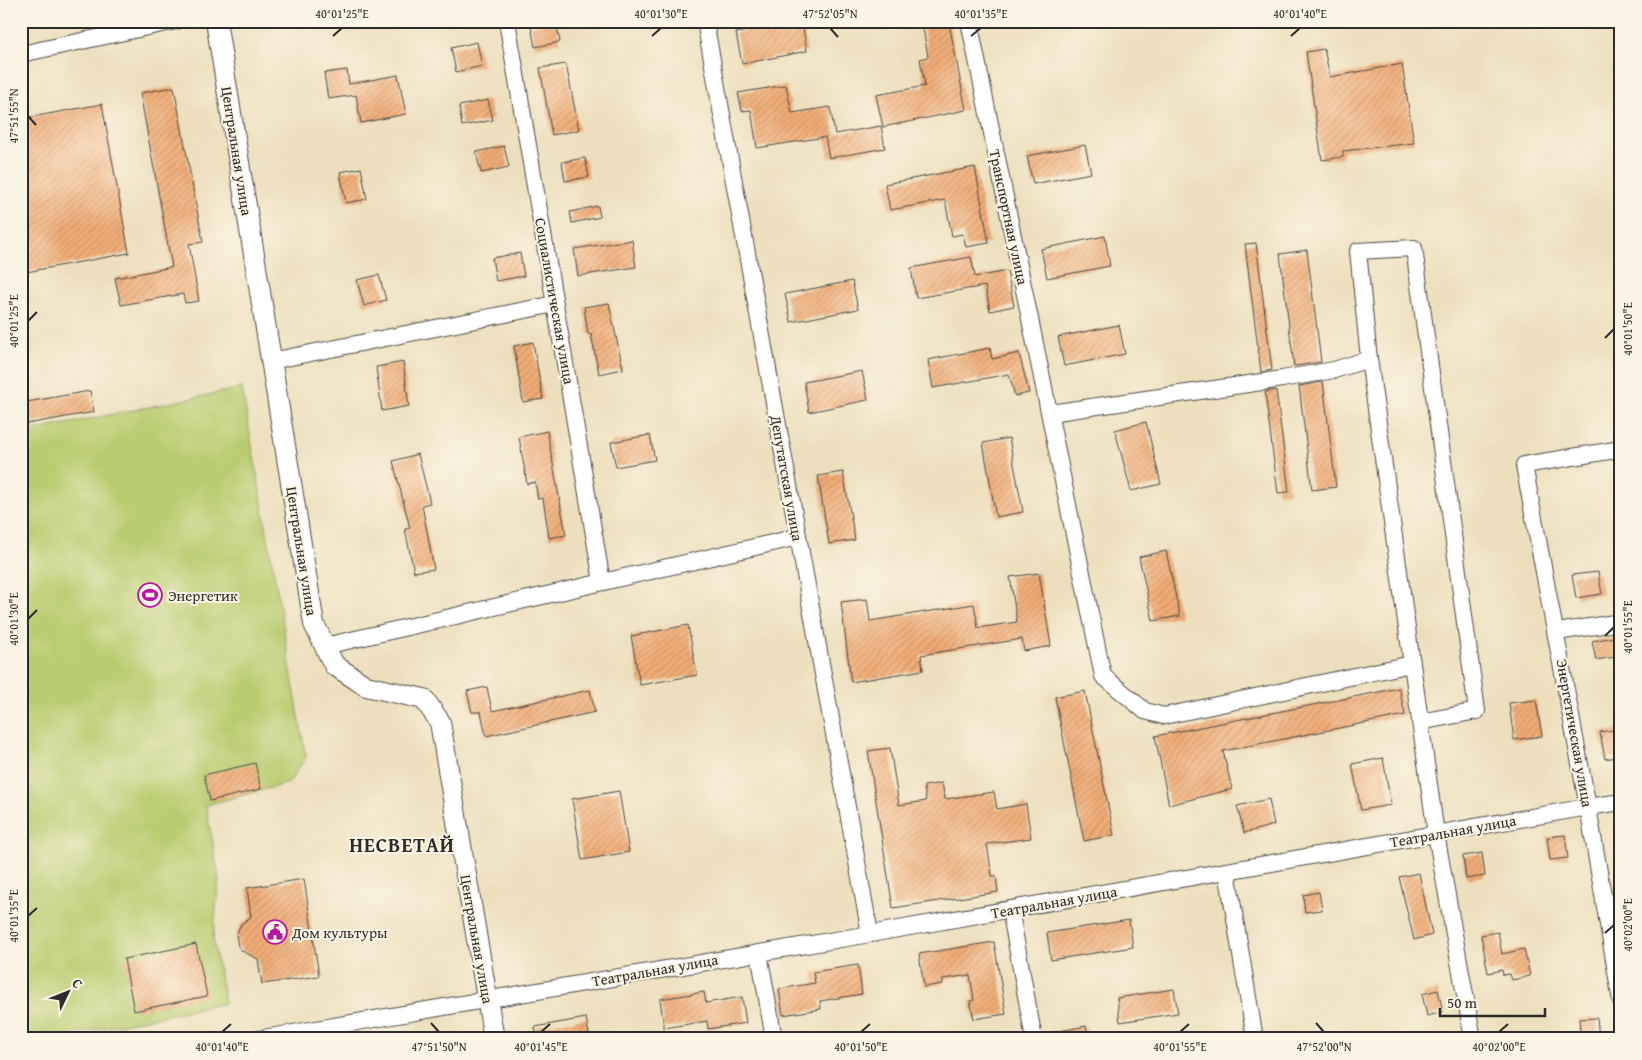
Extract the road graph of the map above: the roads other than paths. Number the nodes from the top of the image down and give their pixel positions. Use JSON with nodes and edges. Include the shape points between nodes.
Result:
{"nodes":[{"id":1,"x":176,"y":21,"type":"edge"},
{"id":2,"x":216,"y":21,"type":"edge"},
{"id":3,"x":507,"y":21,"type":"edge"},
{"id":4,"x":705,"y":21,"type":"edge"},
{"id":5,"x":968,"y":21,"type":"edge"},
{"id":6,"x":21,"y":54,"type":"edge"},
{"id":7,"x":556,"y":304,"type":"junction"},
{"id":8,"x":1369,"y":360,"type":"junction"},
{"id":9,"x":271,"y":361,"type":"junction"},
{"id":10,"x":1050,"y":413,"type":"junction"},
{"id":11,"x":1621,"y":449,"type":"edge"},
{"id":12,"x":798,"y":537,"type":"junction"},
{"id":13,"x":602,"y":582,"type":"junction"},
{"id":14,"x":1621,"y":622,"type":"edge"},
{"id":15,"x":1557,"y":632,"type":"junction"},
{"id":16,"x":325,"y":646,"type":"junction"},
{"id":17,"x":1412,"y":664,"type":"junction"},
{"id":18,"x":1420,"y":722,"type":"junction"},
{"id":19,"x":1621,"y":802,"type":"edge"},
{"id":20,"x":1588,"y":807,"type":"junction"},
{"id":21,"x":1436,"y":834,"type":"junction"},
{"id":22,"x":1228,"y":871,"type":"junction"},
{"id":23,"x":1010,"y":909,"type":"junction"},
{"id":24,"x":870,"y":934,"type":"junction"},
{"id":25,"x":759,"y":953,"type":"junction"},
{"id":26,"x":488,"y":999,"type":"junction"},
{"id":27,"x":1621,"y":1001,"type":"edge"},
{"id":28,"x":258,"y":1039,"type":"edge"},
{"id":29,"x":494,"y":1039,"type":"edge"},
{"id":30,"x":774,"y":1039,"type":"edge"},
{"id":31,"x":1034,"y":1039,"type":"edge"},
{"id":32,"x":1256,"y":1039,"type":"edge"},
{"id":33,"x":1473,"y":1039,"type":"edge"}],
"edges":[{"from":1,"to":6,"type":"street"},
{"from":2,"to":9,"type":"main road","name":"Центральная улица"},
{"from":3,"to":7,"type":"street","name":"Социалистическая улица"},
{"from":4,"to":12,"type":"street","name":"Депутатская улица"},
{"from":5,"to":10,"type":"street","name":"Транспортная улица"},
{"from":7,"to":9,"type":"street"},
{"from":7,"to":13,"type":"street","name":"Социалистическая улица"},
{"from":8,"to":10,"type":"street","via":[[1282,379]]},
{"from":8,"to":17,"type":"street"},
{"from":8,"to":18,"type":"street","via":[[1358,251],[1414,248],[1477,711]]},
{"from":9,"to":16,"type":"main road","name":"Центральная улица","via":[[314,624]]},
{"from":10,"to":17,"type":"street","name":"Транспортная улица","via":[[1103,676],[1145,711],[1164,716]]},
{"from":11,"to":15,"type":"street","name":"Энергетическая улица","via":[[1524,465]]},
{"from":12,"to":13,"type":"street"},
{"from":12,"to":24,"type":"street","name":"Депутатская улица"},
{"from":13,"to":16,"type":"street"},
{"from":14,"to":15,"type":"street"},
{"from":15,"to":20,"type":"street","name":"Энергетическая улица"},
{"from":16,"to":26,"type":"main road","name":"Центральная улица","via":[[334,665],[366,686],[424,700],[440,722]]},
{"from":17,"to":18,"type":"street"},
{"from":18,"to":21,"type":"street"},
{"from":19,"to":20,"type":"street","name":"Театральная улица"},
{"from":20,"to":21,"type":"street","name":"Театральная улица"},
{"from":20,"to":27,"type":"street","name":"Энергетическая улица"},
{"from":21,"to":22,"type":"street","name":"Театральная улица"},
{"from":21,"to":33,"type":"street"},
{"from":22,"to":23,"type":"street","name":"Театральная улица"},
{"from":22,"to":32,"type":"street"},
{"from":23,"to":24,"type":"street","name":"Театральная улица"},
{"from":23,"to":31,"type":"street"},
{"from":24,"to":25,"type":"street","name":"Театральная улица"},
{"from":25,"to":26,"type":"street","name":"Театральная улица"},
{"from":25,"to":30,"type":"street"},
{"from":26,"to":28,"type":"street","name":"Театральная улица"},
{"from":26,"to":29,"type":"main road","name":"Центральная улица"}]}
